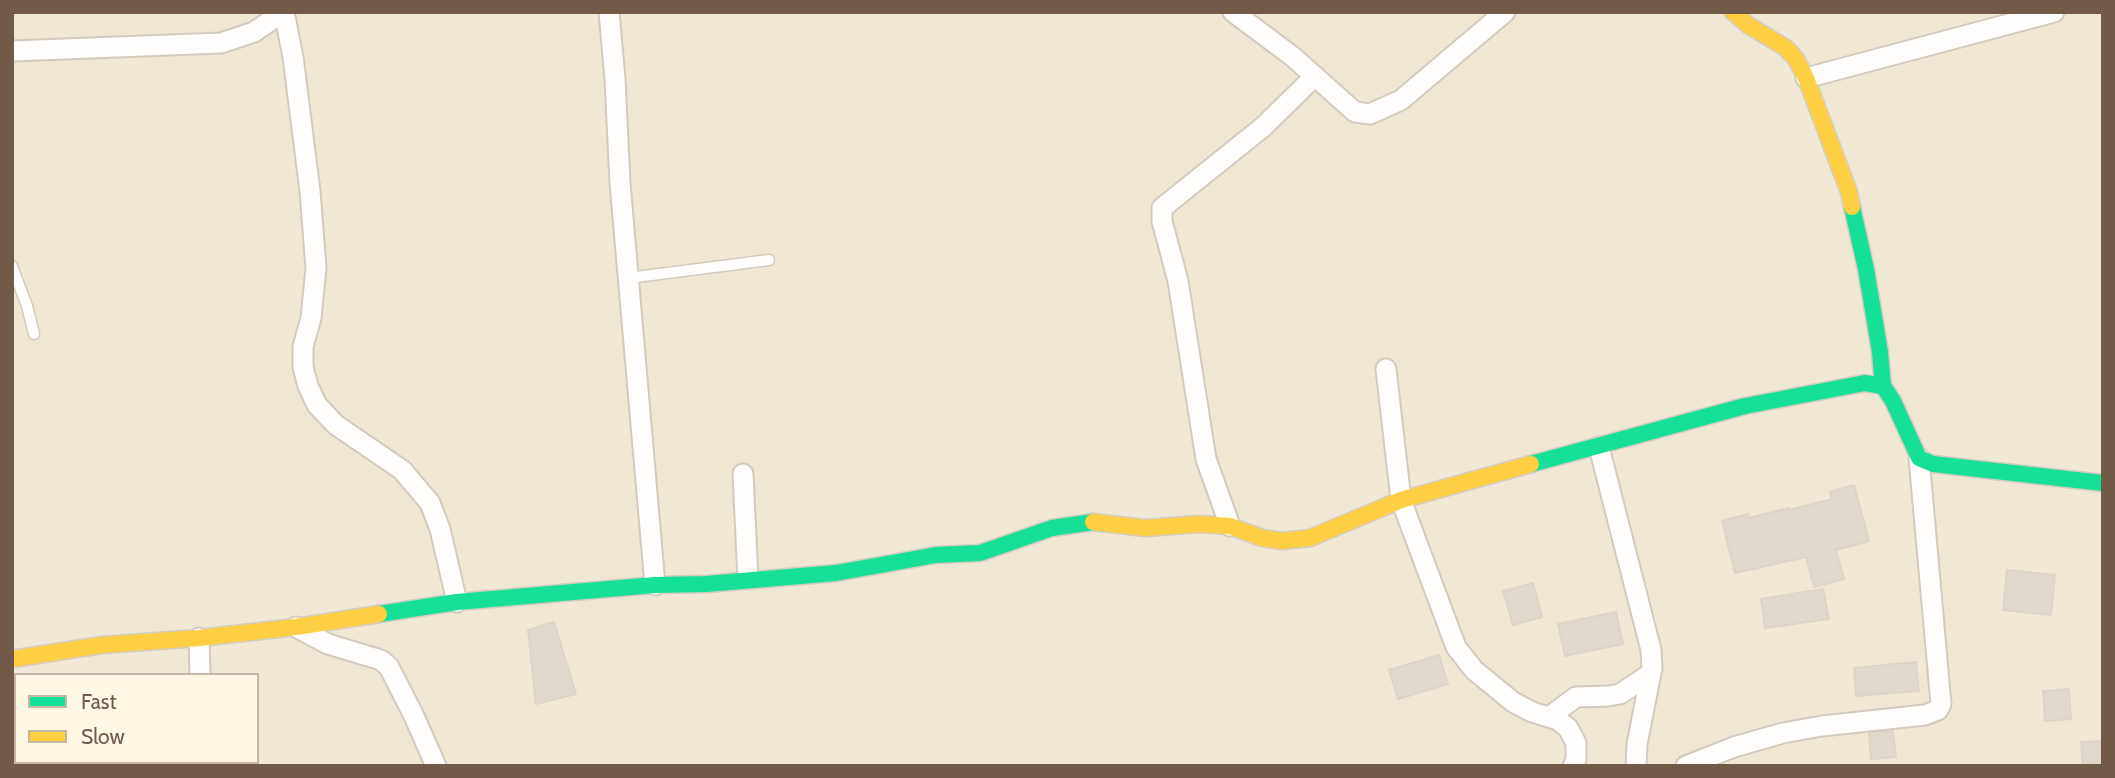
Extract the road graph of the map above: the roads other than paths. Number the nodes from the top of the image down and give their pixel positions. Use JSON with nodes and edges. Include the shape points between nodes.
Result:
{"nodes":[{"id":1,"x":283,"y":12,"type":"edge"},
{"id":2,"x":609,"y":12,"type":"edge"},
{"id":3,"x":1233,"y":12,"type":"edge"},
{"id":4,"x":1506,"y":12,"type":"edge"},
{"id":5,"x":1733,"y":12,"type":"edge"},
{"id":6,"x":2054,"y":12,"type":"edge"},
{"id":7,"x":12,"y":51,"type":"edge"},
{"id":8,"x":1315,"y":76,"type":"junction"},
{"id":9,"x":1806,"y":78,"type":"junction"},
{"id":10,"x":769,"y":260,"type":"dead end"},
{"id":11,"x":12,"y":266,"type":"edge"},
{"id":12,"x":627,"y":278,"type":"junction"},
{"id":13,"x":34,"y":334,"type":"dead end"},
{"id":14,"x":1386,"y":369,"type":"dead end"},
{"id":15,"x":1883,"y":386,"type":"junction"},
{"id":16,"x":1598,"y":447,"type":"junction"},
{"id":17,"x":1919,"y":458,"type":"junction"},
{"id":18,"x":743,"y":474,"type":"dead end"},
{"id":19,"x":2103,"y":483,"type":"edge"},
{"id":20,"x":1401,"y":500,"type":"junction"},
{"id":21,"x":1230,"y":526,"type":"junction"},
{"id":22,"x":748,"y":579,"type":"junction"},
{"id":23,"x":655,"y":585,"type":"junction"},
{"id":24,"x":457,"y":602,"type":"junction"},
{"id":25,"x":296,"y":627,"type":"junction"},
{"id":26,"x":199,"y":638,"type":"junction"},
{"id":27,"x":12,"y":659,"type":"edge"},
{"id":28,"x":200,"y":673,"type":"edge"},
{"id":29,"x":1650,"y":674,"type":"junction"},
{"id":30,"x":1549,"y":718,"type":"junction"},
{"id":31,"x":436,"y":766,"type":"edge"},
{"id":32,"x":1573,"y":766,"type":"edge"},
{"id":33,"x":1636,"y":766,"type":"edge"},
{"id":34,"x":1686,"y":766,"type":"edge"}],
"edges":[{"from":1,"to":7,"type":"street","via":[[254,32],[221,43]]},
{"from":1,"to":24,"type":"street","via":[[293,57],[316,268],[303,347],[308,386],[317,405],[336,425],[402,470],[430,503]]},
{"from":2,"to":12,"type":"street"},
{"from":3,"to":8,"type":"street"},
{"from":4,"to":8,"type":"street","via":[[1401,100],[1370,114],[1355,112]]},
{"from":5,"to":9,"type":"street","via":[[1786,48]]},
{"from":6,"to":9,"type":"street"},
{"from":8,"to":21,"type":"street","via":[[1263,127],[1162,208],[1206,459]]},
{"from":9,"to":15,"type":"street","via":[[1849,192]]},
{"from":10,"to":12,"type":"lane"},
{"from":11,"to":13,"type":"lane"},
{"from":12,"to":23,"type":"street"},
{"from":14,"to":20,"type":"street"},
{"from":15,"to":16,"type":"street","via":[[1865,383],[1745,406]]},
{"from":15,"to":17,"type":"street"},
{"from":16,"to":20,"type":"street"},
{"from":16,"to":29,"type":"street","via":[[1648,635]]},
{"from":17,"to":19,"type":"street","via":[[1933,464]]},
{"from":17,"to":34,"type":"street","via":[[1938,710],[1783,733]]},
{"from":18,"to":22,"type":"street"},
{"from":20,"to":21,"type":"street","via":[[1310,538],[1262,538]]},
{"from":20,"to":30,"type":"street","via":[[1456,648],[1513,702]]},
{"from":21,"to":22,"type":"street","via":[[1145,528],[1098,521],[1052,528],[979,553],[936,555],[836,573]]},
{"from":22,"to":23,"type":"street"},
{"from":23,"to":24,"type":"street"},
{"from":24,"to":25,"type":"street"},
{"from":25,"to":26,"type":"street"},
{"from":25,"to":31,"type":"street","via":[[389,667]]},
{"from":26,"to":27,"type":"street","via":[[102,645]]},
{"from":26,"to":28,"type":"street"},
{"from":29,"to":30,"type":"street","via":[[1620,694],[1576,697]]},
{"from":29,"to":33,"type":"street"},
{"from":30,"to":32,"type":"street","via":[[1569,728],[1576,743]]}]}
